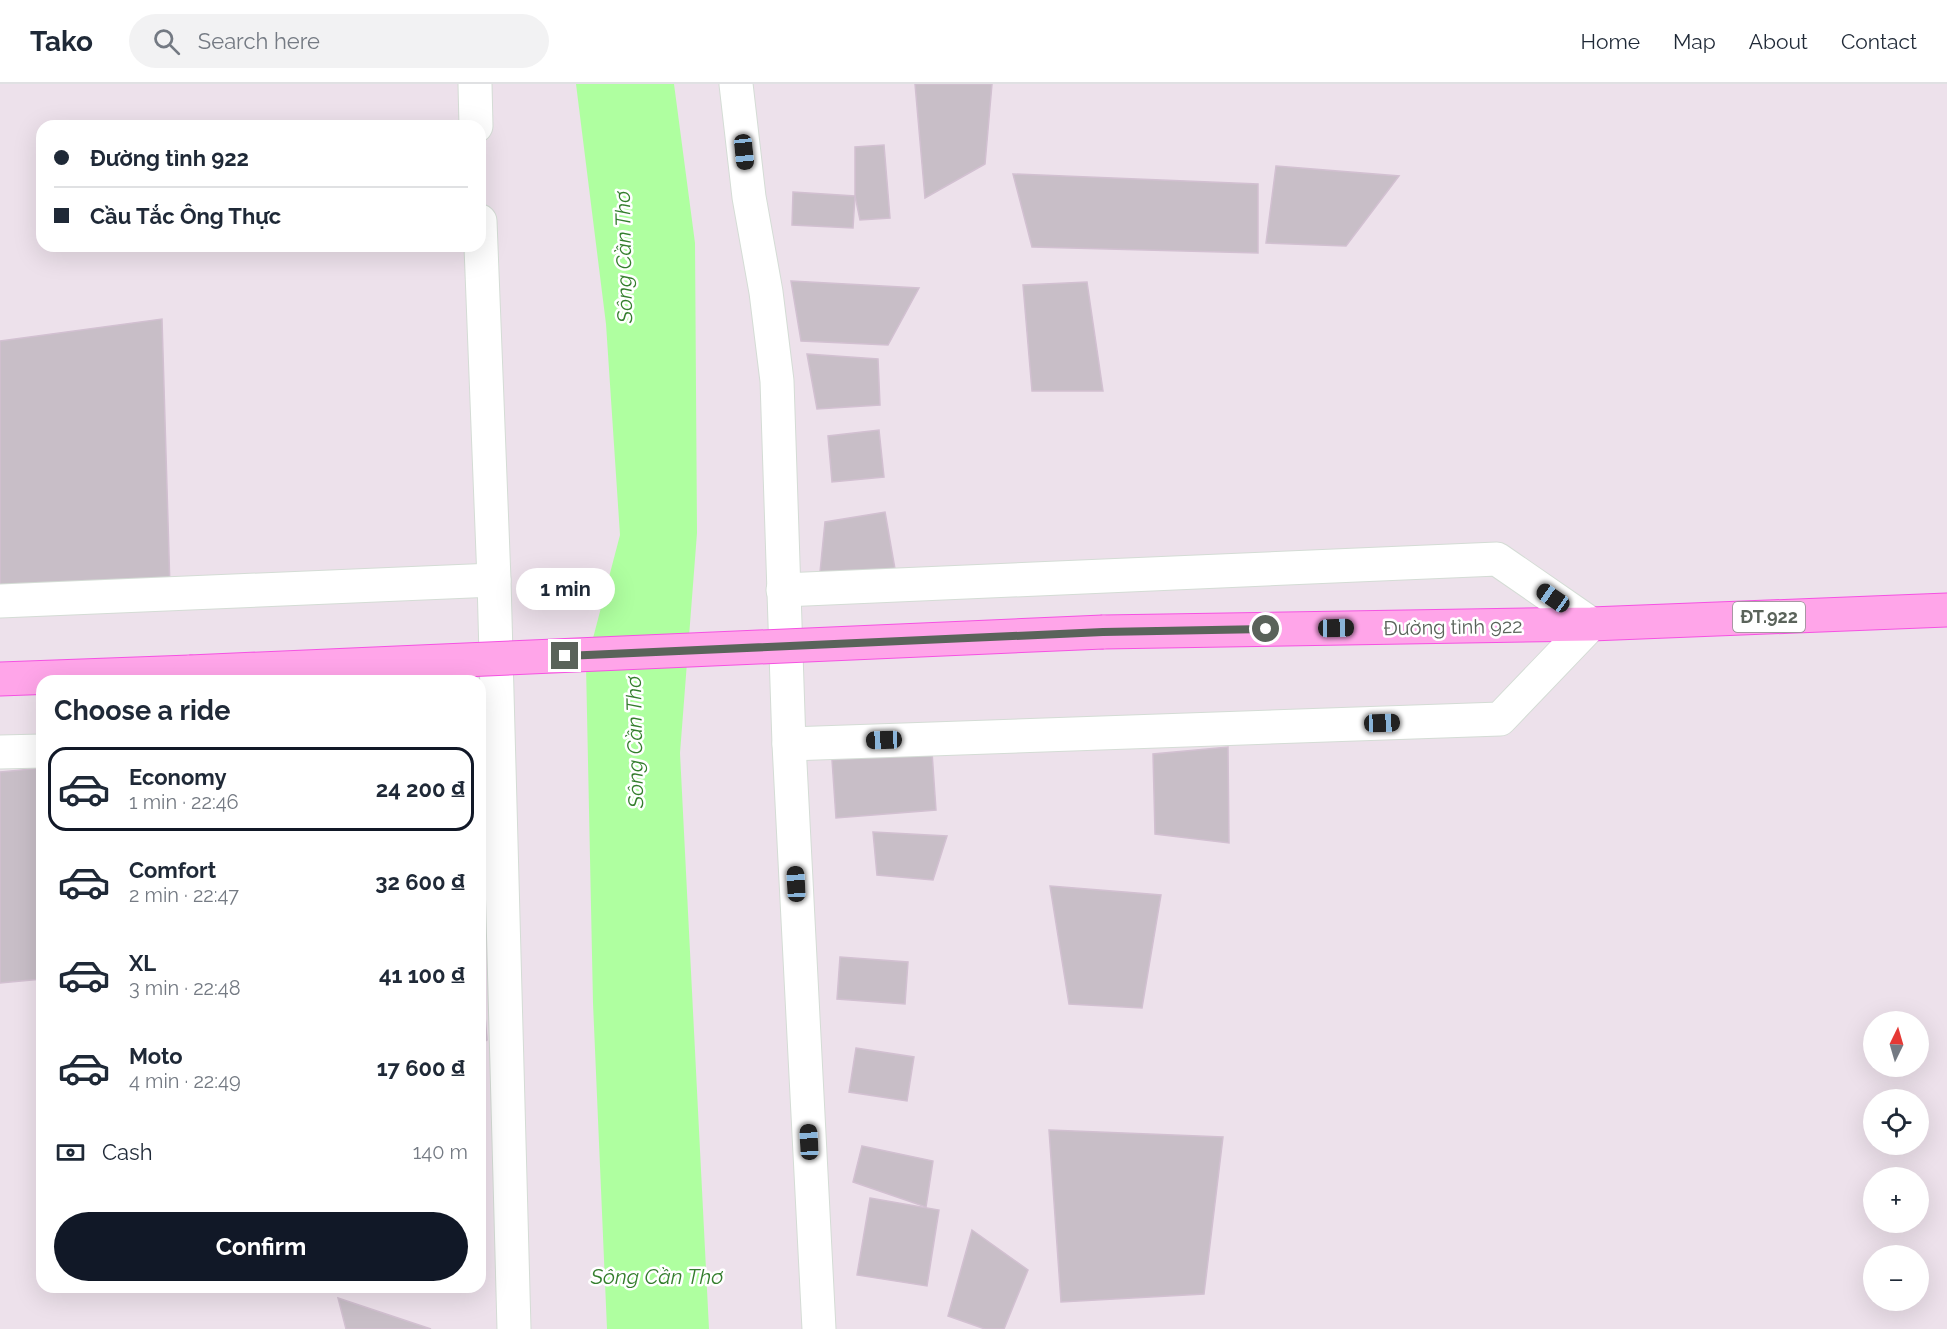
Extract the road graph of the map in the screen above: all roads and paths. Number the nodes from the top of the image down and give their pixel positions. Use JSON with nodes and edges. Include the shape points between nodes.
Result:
{"nodes":[{"id":1,"x":475,"y":84,"type":"edge"},
{"id":2,"x":736,"y":84,"type":"edge"},
{"id":3,"x":476,"y":120,"type":"edge"},
{"id":4,"x":481,"y":252,"type":"edge"},
{"id":5,"x":494,"y":580,"type":"junction"},
{"id":6,"x":783,"y":590,"type":"junction"},
{"id":7,"x":0,"y":602,"type":"edge"},
{"id":8,"x":1947,"y":610,"type":"edge"},
{"id":9,"x":1591,"y":624,"type":"junction"},
{"id":10,"x":109,"y":675,"type":"edge"},
{"id":11,"x":36,"y":678,"type":"edge"},
{"id":12,"x":0,"y":679,"type":"edge"},
{"id":13,"x":489,"y":733,"type":"edge"},
{"id":14,"x":789,"y":744,"type":"junction"},
{"id":15,"x":36,"y":751,"type":"edge"},
{"id":16,"x":0,"y":752,"type":"edge"},
{"id":17,"x":513,"y":1329,"type":"edge"},
{"id":18,"x":819,"y":1329,"type":"edge"}],
"edges":[{"from":1,"to":3,"type":"street"},
{"from":2,"to":6,"type":"street","via":[[777,381]]},
{"from":4,"to":5,"type":"street"},
{"from":5,"to":7,"type":"street"},
{"from":5,"to":13,"type":"street"},
{"from":6,"to":9,"type":"street","via":[[1497,559]]},
{"from":6,"to":14,"type":"street"},
{"from":8,"to":9,"type":"main road","name":"Đường tỉnh 922","number":"ĐT.922"},
{"from":9,"to":10,"type":"main road","name":"Đường tỉnh 922","number":"ĐT.922","bridge":true,"via":[[1103,632]]},
{"from":9,"to":14,"type":"street","via":[[1500,719]]},
{"from":11,"to":12,"type":"main road","name":"Đường tỉnh 922","number":"ĐT.922","bridge":true},
{"from":13,"to":17,"type":"street"},
{"from":14,"to":18,"type":"street"},
{"from":15,"to":16,"type":"street"}]}
